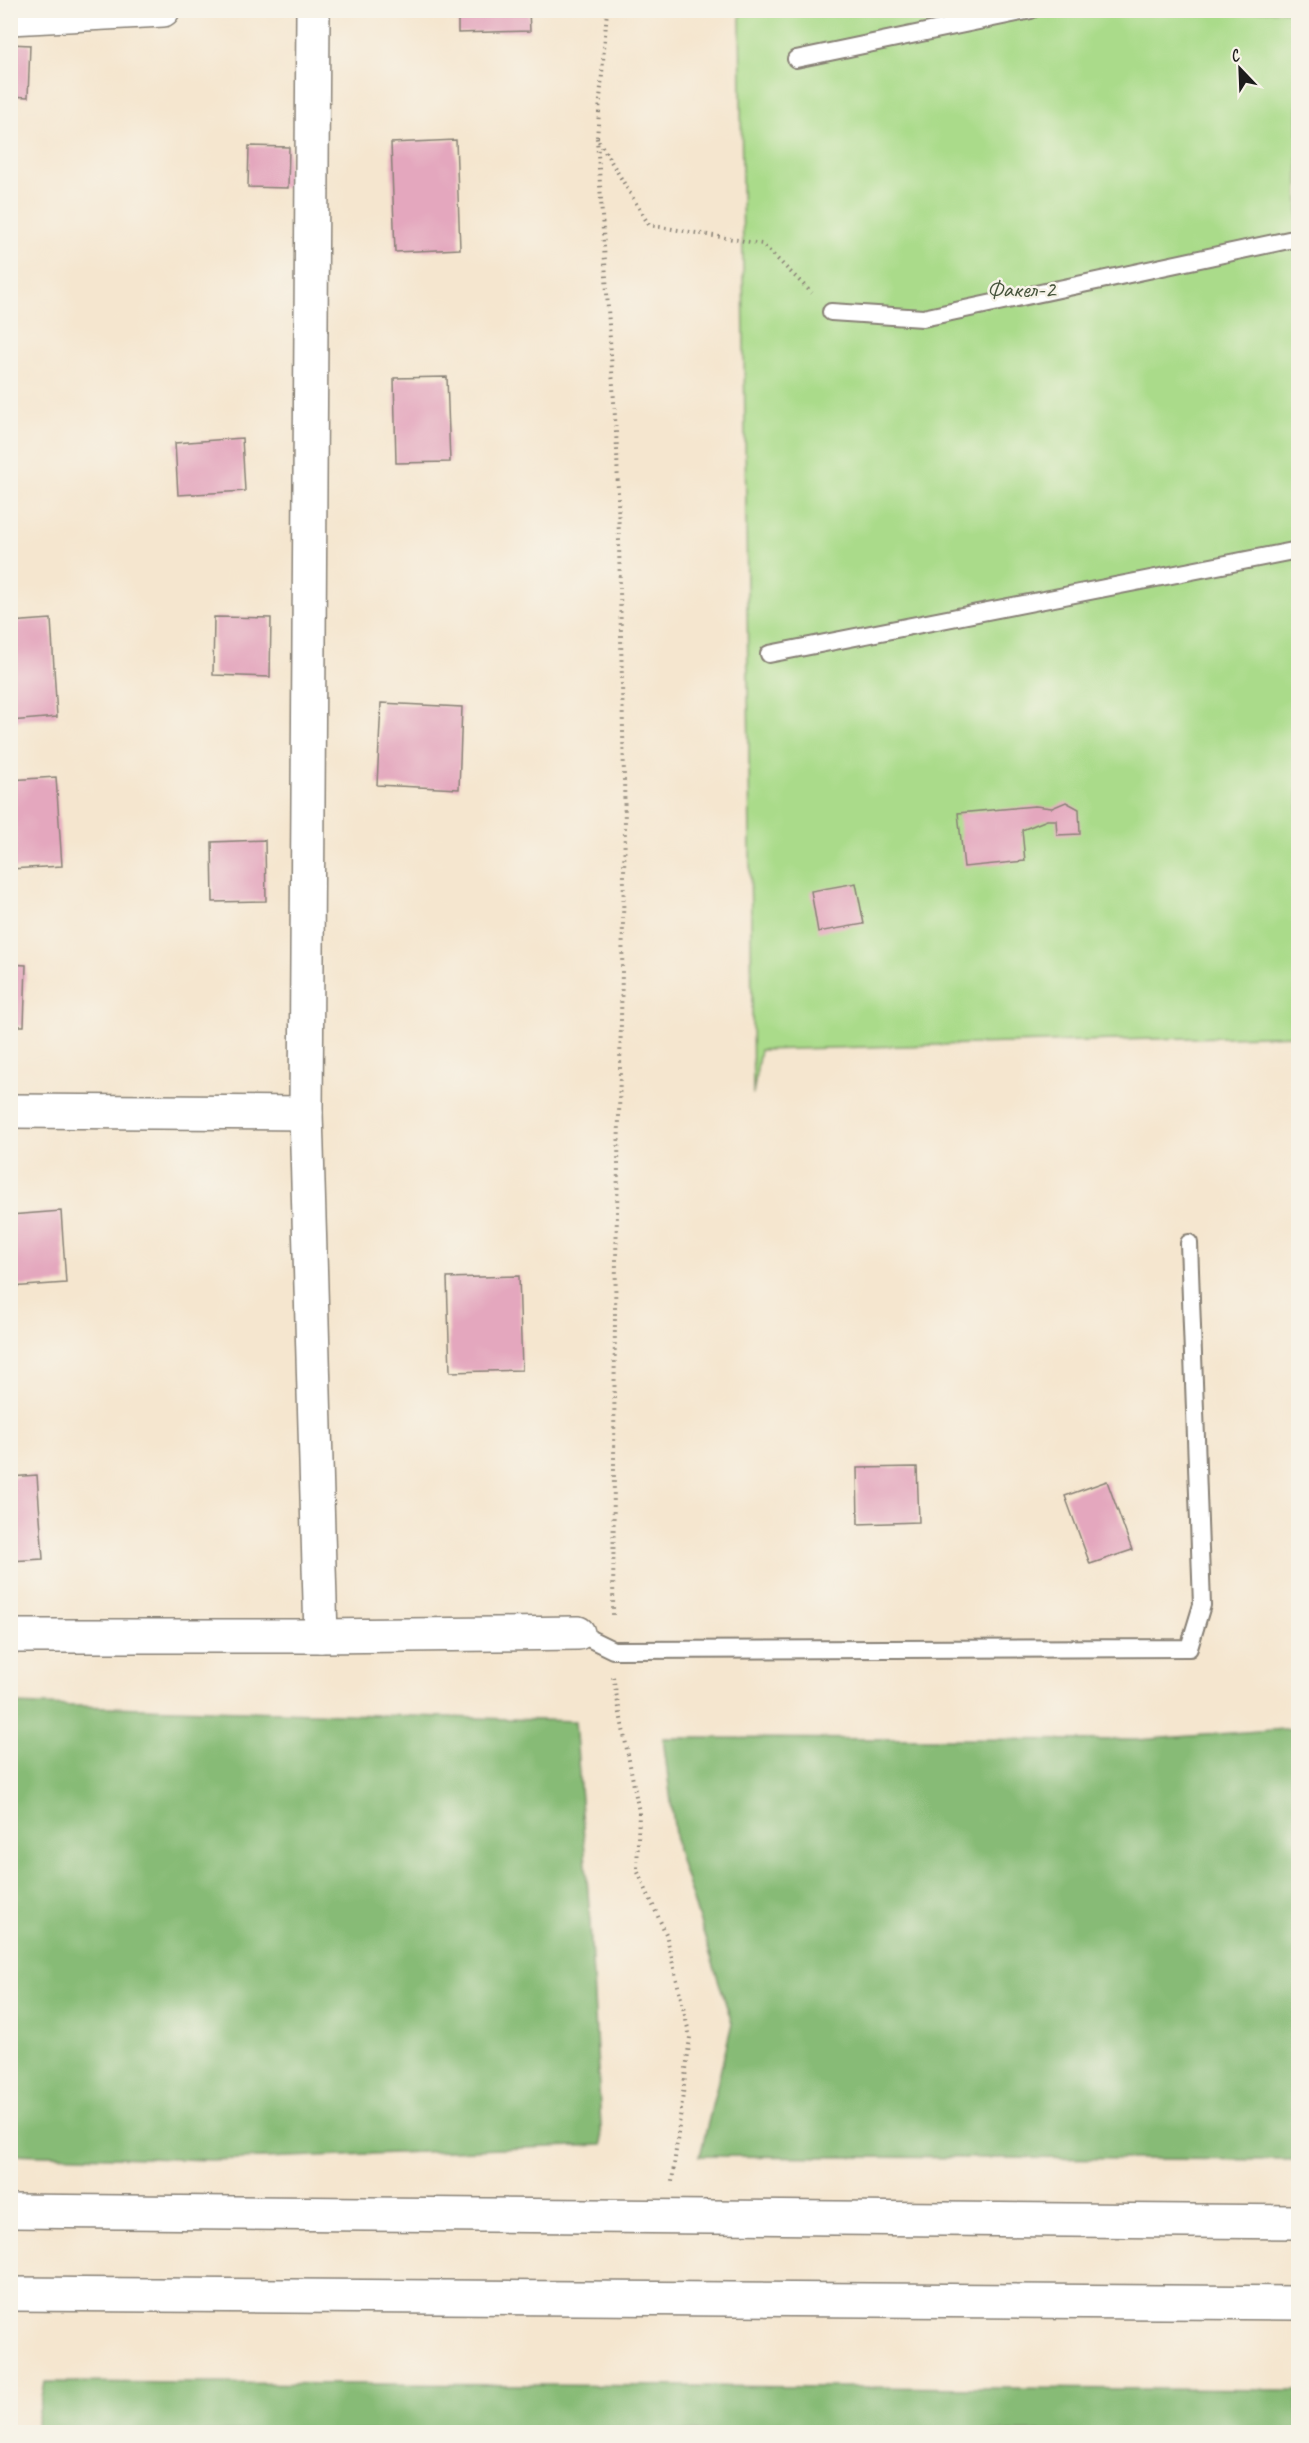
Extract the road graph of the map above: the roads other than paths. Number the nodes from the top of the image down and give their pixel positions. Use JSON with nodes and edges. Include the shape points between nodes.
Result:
{"nodes":[{"id":1,"x":163,"y":10,"type":"edge"},
{"id":2,"x":314,"y":10,"type":"edge"},
{"id":3,"x":1031,"y":10,"type":"edge"},
{"id":4,"x":10,"y":18,"type":"edge"},
{"id":5,"x":796,"y":59,"type":"dead end"},
{"id":6,"x":1299,"y":238,"type":"edge"},
{"id":7,"x":831,"y":312,"type":"road end"},
{"id":8,"x":1299,"y":550,"type":"edge"},
{"id":9,"x":770,"y":654,"type":"dead end"},
{"id":10,"x":10,"y":1112,"type":"edge"},
{"id":11,"x":306,"y":1113,"type":"junction"},
{"id":12,"x":1189,"y":1243,"type":"dead end"},
{"id":13,"x":578,"y":1633,"type":"joint"},
{"id":14,"x":10,"y":1636,"type":"edge"},
{"id":15,"x":321,"y":1636,"type":"junction"},
{"id":16,"x":10,"y":2211,"type":"edge"},
{"id":17,"x":1299,"y":2222,"type":"edge"},
{"id":18,"x":10,"y":2294,"type":"edge"},
{"id":19,"x":1299,"y":2303,"type":"edge"}],
"edges":[{"from":1,"to":4,"type":"main road"},
{"from":2,"to":11,"type":"main road"},
{"from":3,"to":5,"type":"lane"},
{"from":6,"to":7,"type":"lane","via":[[922,318]]},
{"from":8,"to":9,"type":"lane"},
{"from":10,"to":11,"type":"main road"},
{"from":11,"to":15,"type":"main road"},
{"from":12,"to":13,"type":"lane","via":[[1202,1605],[1189,1648],[613,1650]]},
{"from":13,"to":15,"type":"main road"},
{"from":14,"to":15,"type":"main road"},
{"from":16,"to":17,"type":"main road"},
{"from":18,"to":19,"type":"main road"}]}
